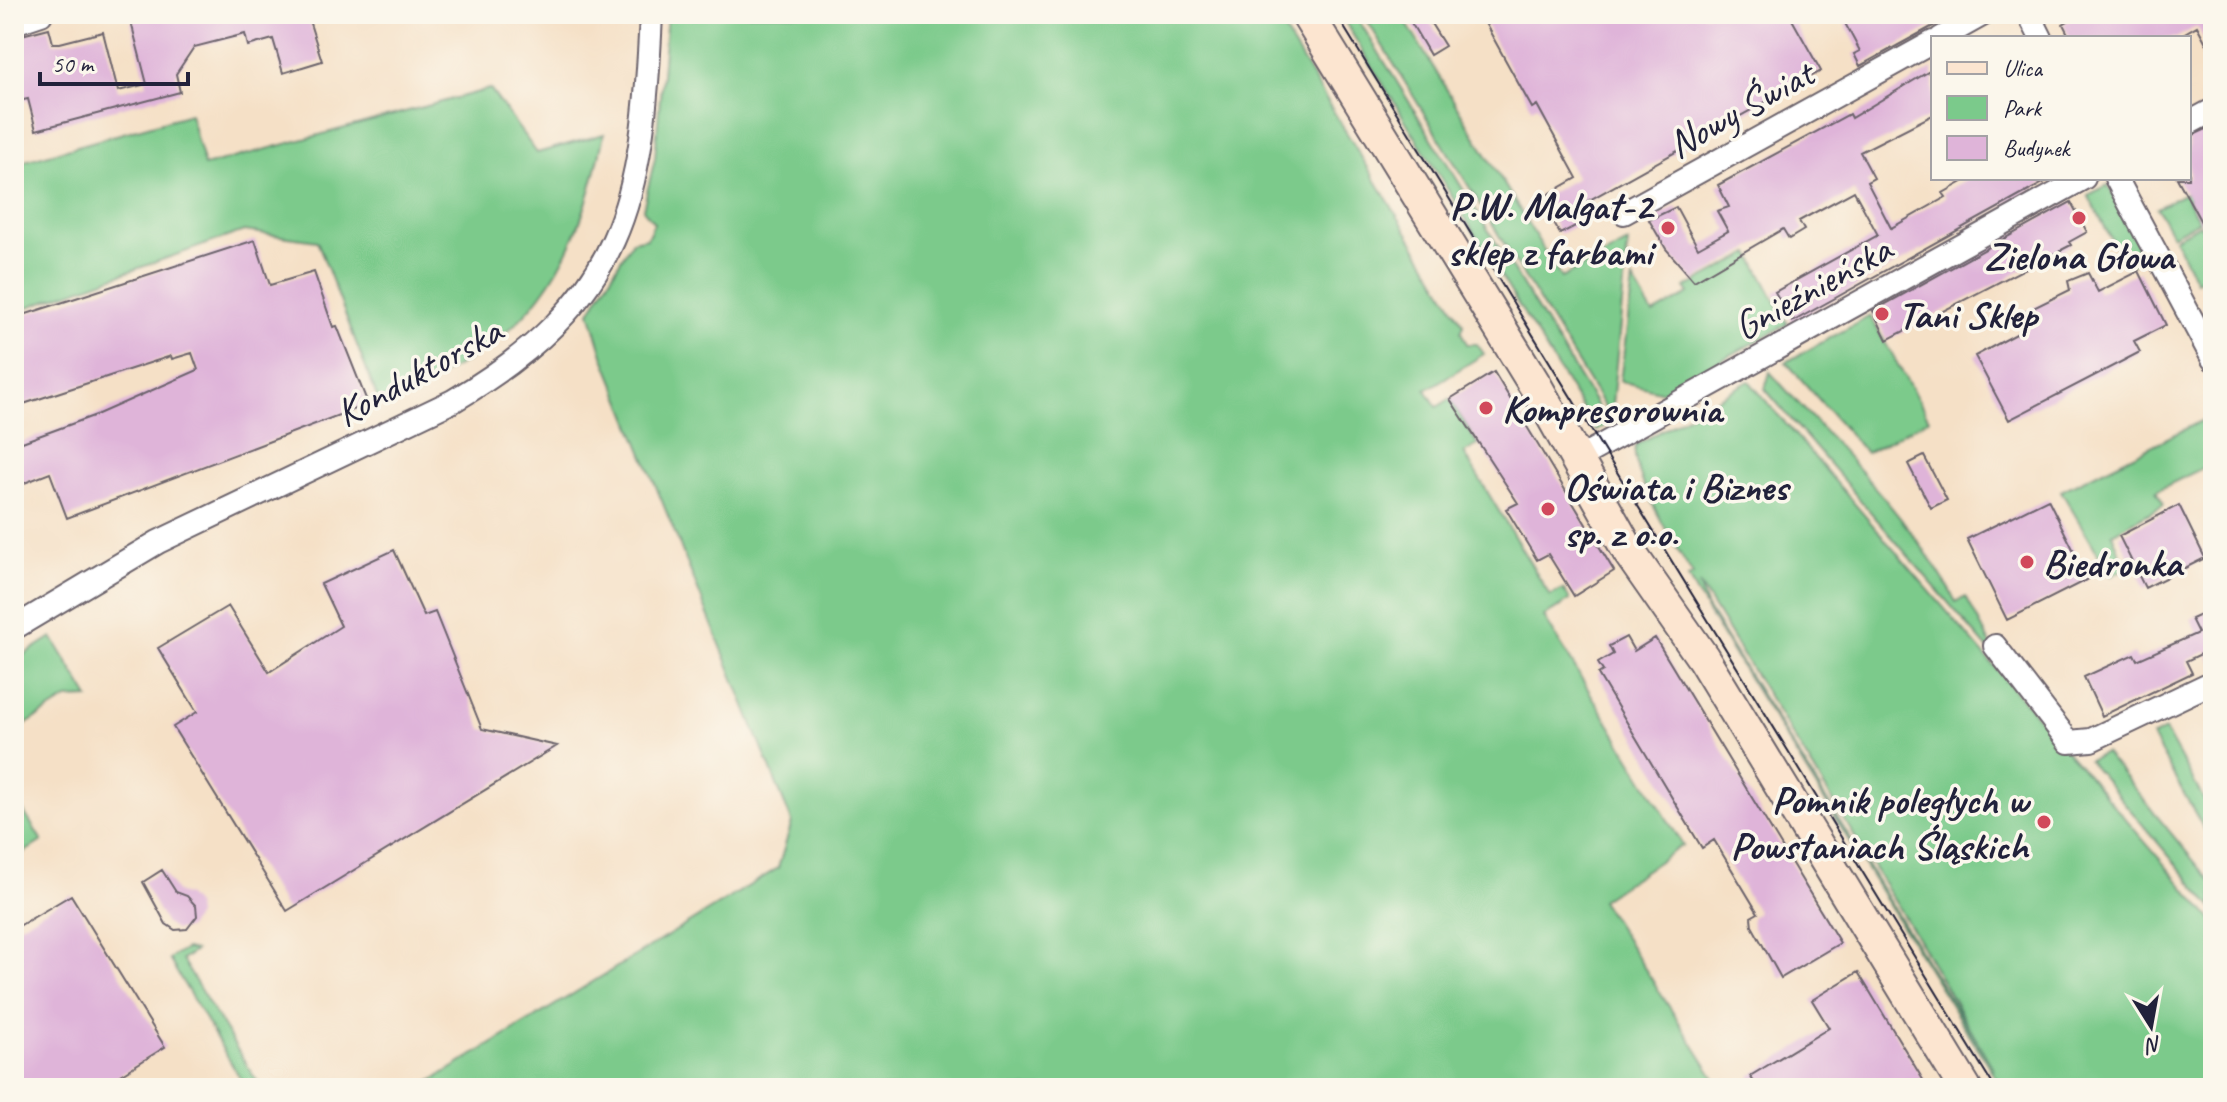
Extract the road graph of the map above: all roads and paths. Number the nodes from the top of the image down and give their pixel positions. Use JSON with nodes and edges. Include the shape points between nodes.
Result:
{"nodes":[{"id":1,"x":41,"y":14,"type":"edge"},
{"id":2,"x":651,"y":14,"type":"edge"},
{"id":3,"x":1307,"y":14,"type":"edge"},
{"id":4,"x":1984,"y":14,"type":"edge"},
{"id":5,"x":2029,"y":14,"type":"edge"},
{"id":6,"x":14,"y":23,"type":"edge"},
{"id":7,"x":1945,"y":36,"type":"edge"},
{"id":8,"x":2040,"y":36,"type":"edge"},
{"id":9,"x":1931,"y":43,"type":"edge"},
{"id":10,"x":2213,"y":110,"type":"edge"},
{"id":11,"x":2191,"y":122,"type":"edge"},
{"id":12,"x":2080,"y":180,"type":"edge"},
{"id":13,"x":2117,"y":180,"type":"edge"},
{"id":14,"x":1624,"y":213,"type":"dead end"},
{"id":15,"x":2213,"y":359,"type":"edge"},
{"id":16,"x":1575,"y":460,"type":"junction"},
{"id":17,"x":14,"y":628,"type":"edge"},
{"id":18,"x":1995,"y":646,"type":"dead end"},
{"id":19,"x":2213,"y":682,"type":"edge"},
{"id":20,"x":1965,"y":1088,"type":"edge"}],
"edges":[{"from":1,"to":6,"type":"street"},
{"from":2,"to":17,"type":"street","name":"Konduktorska","via":[[643,132],[626,214],[593,282],[551,330],[493,377],[453,401],[158,542]]},
{"from":3,"to":16,"type":"main road","via":[[1535,385]]},
{"from":4,"to":7,"type":"street"},
{"from":5,"to":8,"type":"street"},
{"from":9,"to":14,"type":"street","name":"Nowy Świat"},
{"from":10,"to":11,"type":"street"},
{"from":12,"to":16,"type":"street","name":"Gnieźnieńska"},
{"from":13,"to":15,"type":"street"},
{"from":16,"to":20,"type":"main road","via":[[1662,602],[1703,658]]},
{"from":18,"to":19,"type":"street","via":[[2069,742],[2076,744]]}]}
